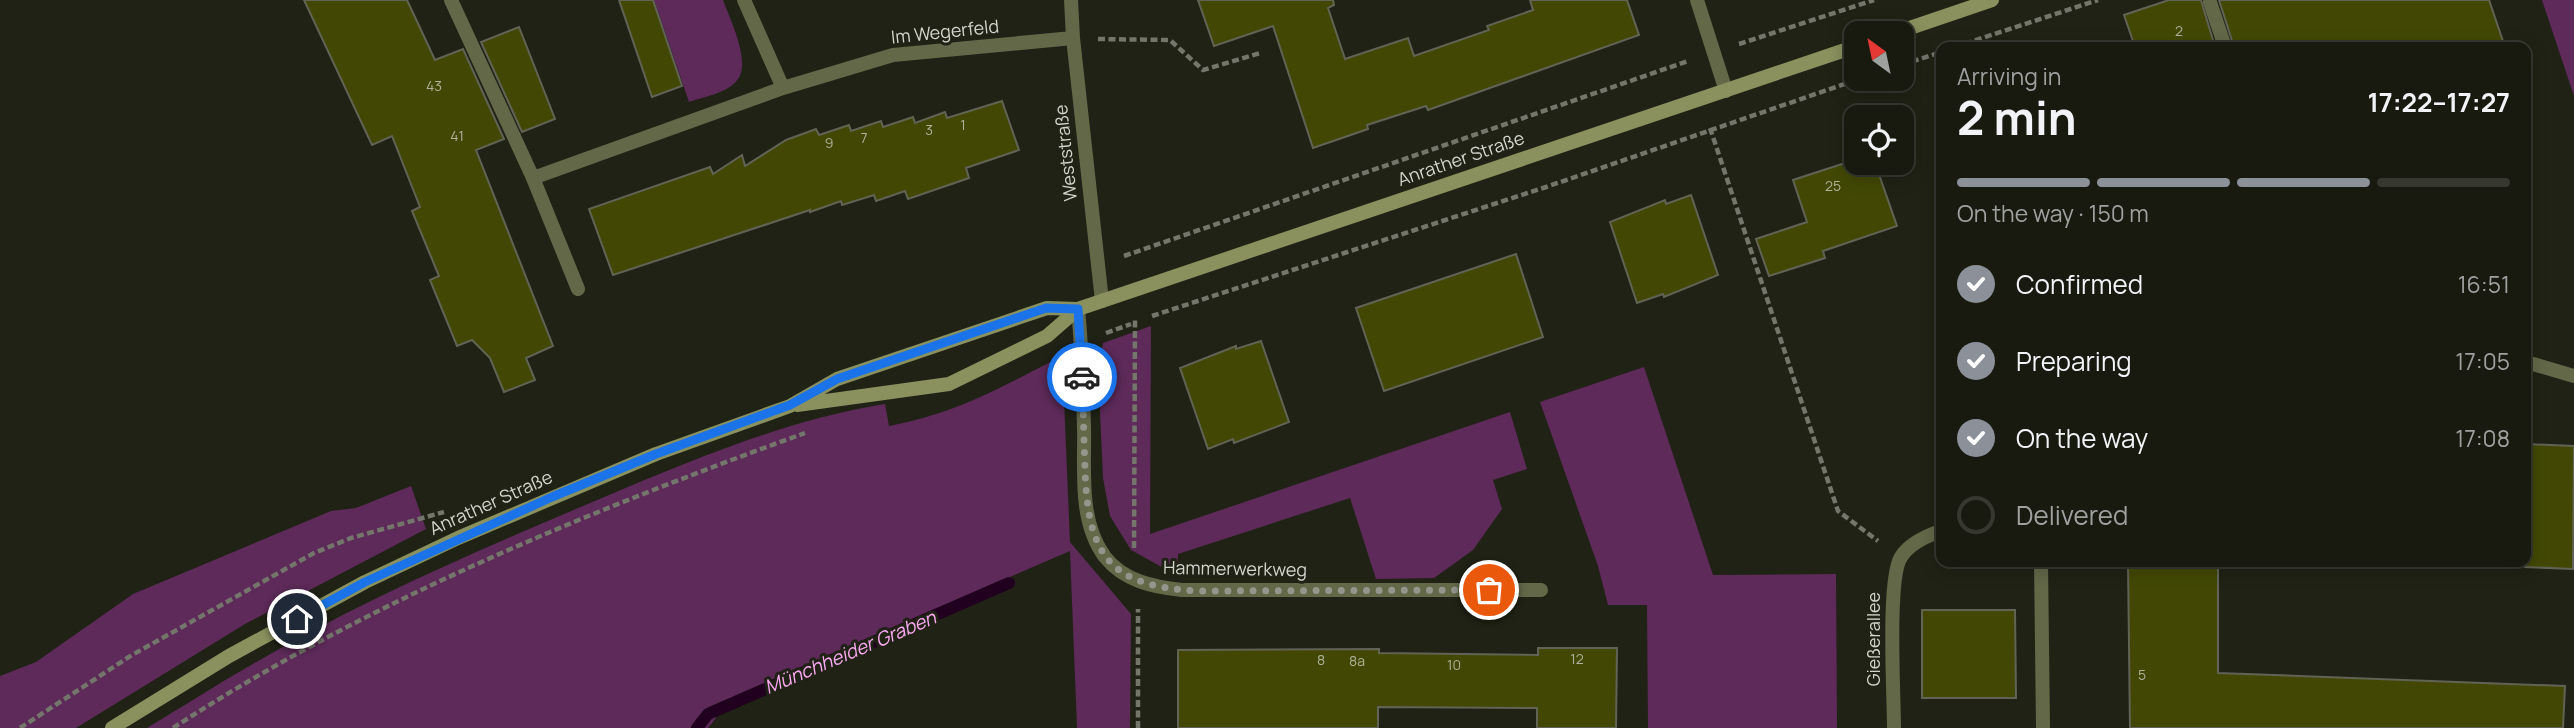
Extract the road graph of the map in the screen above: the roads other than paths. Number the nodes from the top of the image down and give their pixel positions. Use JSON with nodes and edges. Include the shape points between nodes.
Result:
{"nodes":[{"id":1,"x":451,"y":0,"type":"edge"},
{"id":2,"x":744,"y":0,"type":"edge"},
{"id":3,"x":1071,"y":0,"type":"edge"},
{"id":4,"x":1697,"y":0,"type":"edge"},
{"id":5,"x":1992,"y":0,"type":"edge"},
{"id":6,"x":2210,"y":2,"type":"dead end"},
{"id":7,"x":1914,"y":27,"type":"edge"},
{"id":8,"x":1073,"y":38,"type":"junction"},
{"id":9,"x":2223,"y":42,"type":"edge"},
{"id":10,"x":1844,"y":50,"type":"edge"},
{"id":11,"x":783,"y":88,"type":"junction"},
{"id":12,"x":1726,"y":91,"type":"junction"},
{"id":13,"x":533,"y":178,"type":"junction"},
{"id":14,"x":578,"y":289,"type":"dead end"},
{"id":15,"x":1102,"y":301,"type":"junction"},
{"id":16,"x":1078,"y":309,"type":"junction"},
{"id":17,"x":2531,"y":364,"type":"edge"},
{"id":18,"x":2574,"y":376,"type":"edge"},
{"id":19,"x":790,"y":405,"type":"junction"},
{"id":20,"x":1936,"y":533,"type":"edge"},
{"id":21,"x":2041,"y":567,"type":"edge"},
{"id":22,"x":1541,"y":590,"type":"dead end"},
{"id":23,"x":112,"y":728,"type":"edge"},
{"id":24,"x":1894,"y":728,"type":"edge"},
{"id":25,"x":2043,"y":728,"type":"edge"}],
"edges":[{"from":1,"to":13,"type":"street"},
{"from":2,"to":11,"type":"street"},
{"from":3,"to":8,"type":"street","name":"Weststraße"},
{"from":4,"to":12,"type":"street"},
{"from":5,"to":7,"type":"street"},
{"from":6,"to":9,"type":"street"},
{"from":8,"to":11,"type":"street","name":"Im Wegerfeld","via":[[893,55]]},
{"from":8,"to":15,"type":"street","name":"Weststraße"},
{"from":10,"to":12,"type":"street","name":"Anrather Straße"},
{"from":11,"to":13,"type":"street","name":"Im Wegerfeld"},
{"from":12,"to":15,"type":"street","name":"Anrather Straße"},
{"from":13,"to":14,"type":"street"},
{"from":15,"to":16,"type":"street","name":"Anrather Straße"},
{"from":16,"to":19,"type":"street","name":"Anrather Straße","via":[[1046,308],[837,379]]},
{"from":16,"to":19,"type":"street","name":"Anrather Straße","via":[[1047,336],[949,384]]},
{"from":16,"to":22,"type":"street","name":"Hammerwerkweg","via":[[1091,530],[1115,568],[1139,582],[1200,591]]},
{"from":17,"to":18,"type":"street"},
{"from":19,"to":23,"type":"street","name":"Anrather Straße","via":[[644,459],[365,582],[240,650]]},
{"from":20,"to":24,"type":"street","name":"Gießerallee","via":[[1900,557],[1893,583]]},
{"from":21,"to":25,"type":"street"}]}
